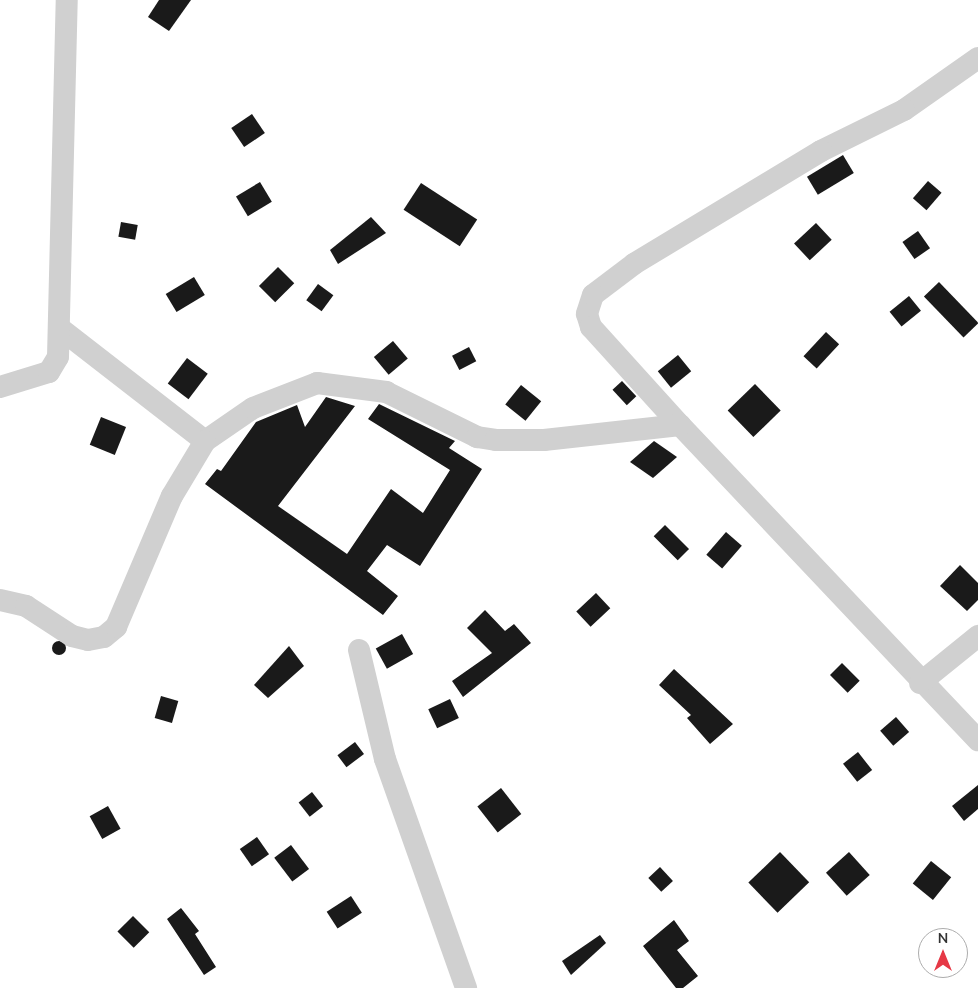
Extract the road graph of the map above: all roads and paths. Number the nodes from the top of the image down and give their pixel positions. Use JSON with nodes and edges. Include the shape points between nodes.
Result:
{"nodes":[{"id":1,"x":67,"y":0,"type":"edge"},
{"id":2,"x":978,"y":58,"type":"edge"},
{"id":3,"x":62,"y":330,"type":"junction"},
{"id":4,"x":0,"y":387,"type":"edge"},
{"id":5,"x":680,"y":425,"type":"junction"},
{"id":6,"x":205,"y":441,"type":"junction"},
{"id":7,"x":0,"y":600,"type":"edge"},
{"id":8,"x":978,"y":636,"type":"edge"},
{"id":9,"x":359,"y":650,"type":"dead end"},
{"id":10,"x":920,"y":683,"type":"junction"},
{"id":11,"x":978,"y":740,"type":"edge"},
{"id":12,"x":466,"y":988,"type":"edge"}],
"edges":[{"from":1,"to":3,"type":"street"},
{"from":2,"to":5,"type":"street","via":[[904,110],[820,151],[634,264],[593,295],[587,314],[591,327]]},
{"from":3,"to":4,"type":"street","via":[[58,357],[49,372]]},
{"from":3,"to":6,"type":"street"},
{"from":5,"to":6,"type":"street","via":[[544,440],[496,440],[477,437],[386,392],[317,383],[253,408]]},
{"from":5,"to":10,"type":"street"},
{"from":6,"to":7,"type":"street","via":[[176,488],[116,627],[104,637],[88,640],[72,636],[26,606]]},
{"from":8,"to":10,"type":"street"},
{"from":9,"to":12,"type":"street","via":[[385,759]]},
{"from":10,"to":11,"type":"street"}]}
